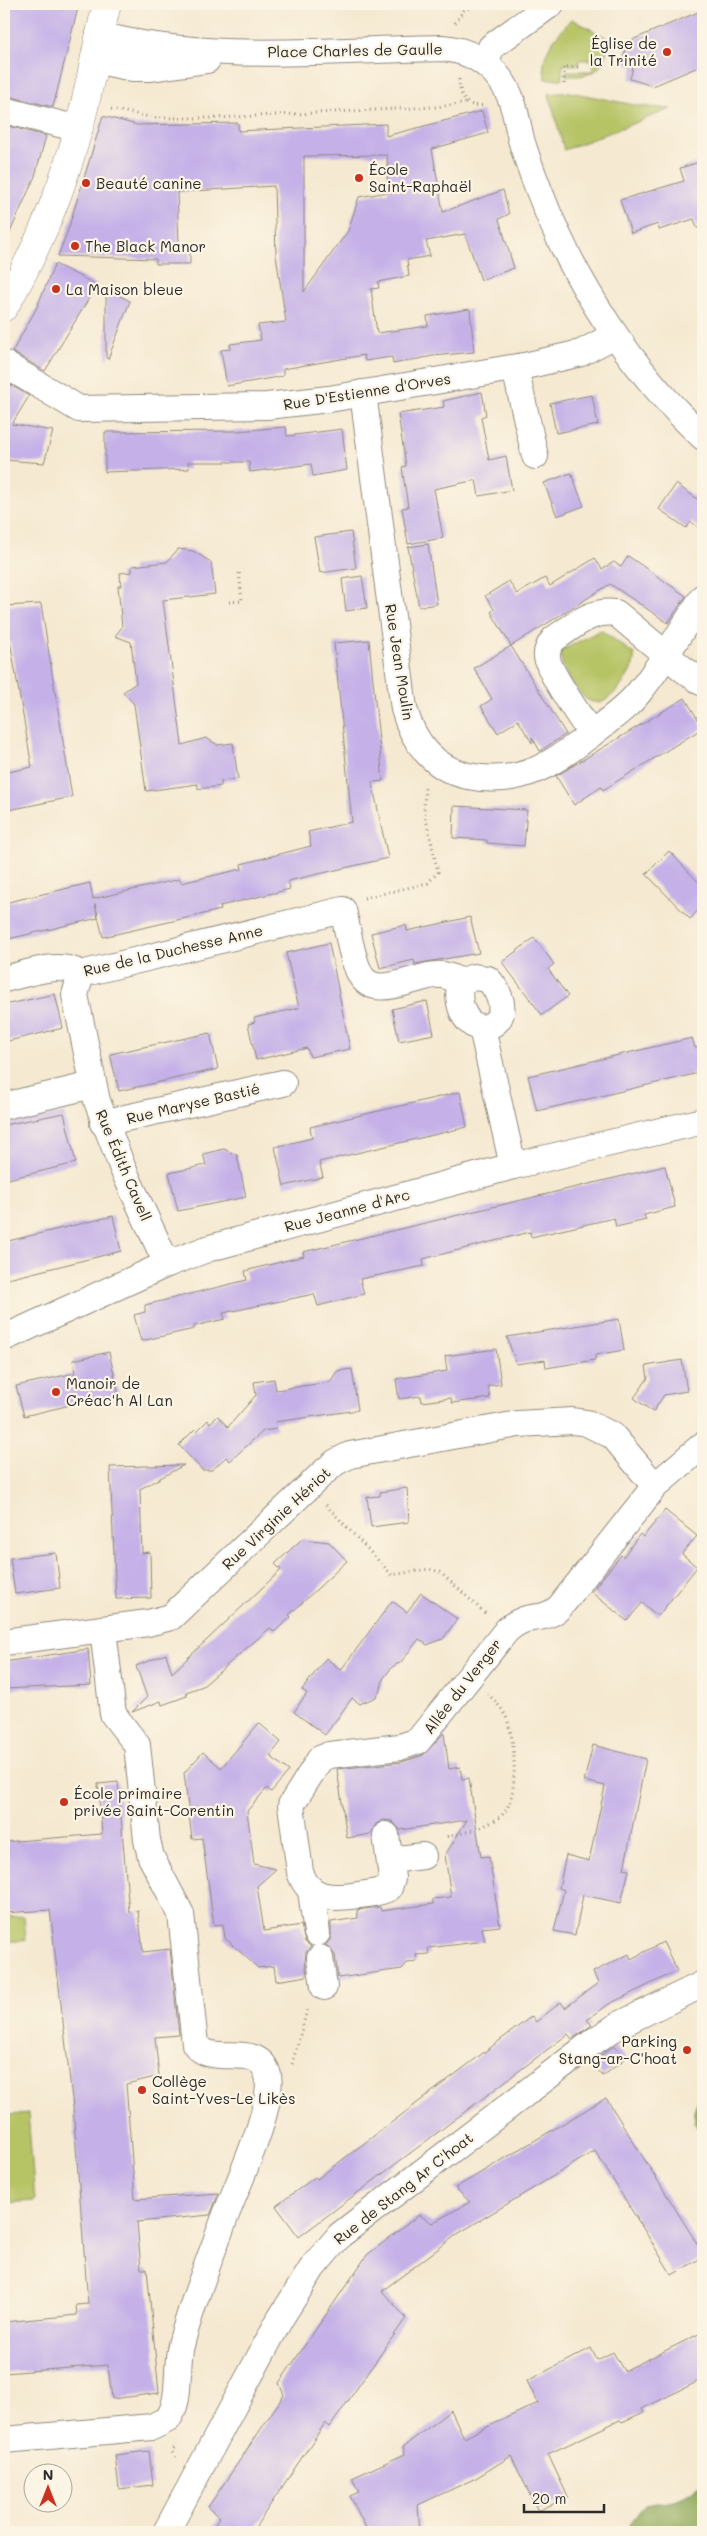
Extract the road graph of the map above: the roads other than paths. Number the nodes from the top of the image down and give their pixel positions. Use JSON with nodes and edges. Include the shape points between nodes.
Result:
{"nodes":[{"id":1,"x":107,"y":4,"type":"edge"},
{"id":2,"x":551,"y":4,"type":"edge"},
{"id":3,"x":96,"y":47,"type":"junction"},
{"id":4,"x":486,"y":64,"type":"junction"},
{"id":5,"x":4,"y":110,"type":"edge"},
{"id":6,"x":78,"y":129,"type":"junction"},
{"id":7,"x":4,"y":307,"type":"edge"},
{"id":8,"x":615,"y":335,"type":"junction"},
{"id":9,"x":4,"y":364,"type":"edge"},
{"id":10,"x":515,"y":368,"type":"junction"},
{"id":11,"x":363,"y":393,"type":"junction"},
{"id":12,"x":703,"y":437,"type":"edge"},
{"id":13,"x":535,"y":456,"type":"dead end"},
{"id":14,"x":703,"y":597,"type":"edge"},
{"id":15,"x":666,"y":654,"type":"junction"},
{"id":16,"x":703,"y":683,"type":"edge"},
{"id":17,"x":591,"y":734,"type":"junction"},
{"id":18,"x":81,"y":974,"type":"junction"},
{"id":19,"x":4,"y":979,"type":"edge"},
{"id":20,"x":461,"y":982,"type":"junction"},
{"id":21,"x":482,"y":1028,"type":"junction"},
{"id":22,"x":283,"y":1082,"type":"dead end"},
{"id":23,"x":93,"y":1085,"type":"junction"},
{"id":24,"x":4,"y":1106,"type":"edge"},
{"id":25,"x":703,"y":1121,"type":"edge"},
{"id":26,"x":103,"y":1123,"type":"junction"},
{"id":27,"x":513,"y":1166,"type":"junction"},
{"id":28,"x":167,"y":1264,"type":"junction"},
{"id":29,"x":4,"y":1338,"type":"edge"},
{"id":30,"x":703,"y":1445,"type":"edge"},
{"id":31,"x":655,"y":1486,"type":"junction"},
{"id":32,"x":103,"y":1630,"type":"junction"},
{"id":33,"x":4,"y":1642,"type":"edge"},
{"id":34,"x":423,"y":1856,"type":"road end"},
{"id":35,"x":311,"y":1891,"type":"junction"},
{"id":36,"x":703,"y":1984,"type":"edge"},
{"id":37,"x":324,"y":1987,"type":"dead end"},
{"id":38,"x":4,"y":2440,"type":"edge"},
{"id":39,"x":166,"y":2532,"type":"edge"}],
"edges":[{"from":1,"to":3,"type":"main road"},
{"from":2,"to":4,"type":"street","via":[[491,47]]},
{"from":3,"to":4,"type":"street","name":"Place Charles de Gaulle","via":[[133,68],[159,68],[249,52],[442,48],[466,52]]},
{"from":3,"to":6,"type":"main road"},
{"from":4,"to":8,"type":"street","name":"Place Charles de Gaulle","via":[[500,78],[512,99],[527,157],[554,228]]},
{"from":5,"to":6,"type":"street"},
{"from":6,"to":7,"type":"main road","via":[[43,228]]},
{"from":8,"to":10,"type":"street","name":"Rue D'Estienne d'Orves","via":[[581,353]]},
{"from":8,"to":12,"type":"street","name":"Place Charles de Gaulle","via":[[650,381]]},
{"from":9,"to":11,"type":"street","name":"Rue D'Estienne d'Orves","via":[[78,409],[276,405]]},
{"from":10,"to":11,"type":"street","name":"Rue D'Estienne d'Orves"},
{"from":10,"to":13,"type":"street"},
{"from":11,"to":17,"type":"street","name":"Rue Jean Moulin","via":[[402,696],[414,735],[435,762],[447,769],[491,779],[513,778],[542,768]]},
{"from":14,"to":15,"type":"street","name":"Rue Jean Moulin"},
{"from":15,"to":16,"type":"street"},
{"from":15,"to":17,"type":"street","name":"Rue Jean Moulin","via":[[639,692]]},
{"from":15,"to":17,"type":"street","via":[[616,613],[604,611],[594,613],[550,643],[546,656],[548,662]]},
{"from":18,"to":19,"type":"street","name":"Rue de la Duchesse Anne","via":[[56,967]]},
{"from":18,"to":20,"type":"street","name":"Rue de la Duchesse Anne","via":[[353,904],[358,969],[366,982],[378,987],[438,974]]},
{"from":18,"to":23,"type":"street","name":"Rue Édith Cavell","via":[[75,995]]},
{"from":20,"to":21,"type":"street","via":[[459,997],[464,1016],[469,1023]]},
{"from":20,"to":21,"type":"street","via":[[466,978],[482,977],[492,984],[502,1002],[496,1023]]},
{"from":21,"to":27,"type":"street"},
{"from":22,"to":26,"type":"street","name":"Rue Maryse Bastié"},
{"from":23,"to":24,"type":"street"},
{"from":23,"to":26,"type":"street","name":"Rue Édith Cavell"},
{"from":25,"to":27,"type":"street","name":"Rue Jeanne d'Arc"},
{"from":26,"to":28,"type":"street","name":"Rue Édith Cavell"},
{"from":27,"to":28,"type":"street","name":"Rue Jeanne d'Arc","via":[[270,1231]]},
{"from":28,"to":29,"type":"street","name":"Rue Jeanne d'Arc"},
{"from":30,"to":31,"type":"street","name":"Allée du Verger"},
{"from":31,"to":32,"type":"street","name":"Rue Virginie Hériot","via":[[613,1436],[587,1423],[573,1421],[518,1424],[350,1455],[323,1473],[171,1616],[155,1622]]},
{"from":31,"to":35,"type":"street","name":"Allée du Verger","via":[[559,1608],[546,1616],[526,1617],[506,1630],[418,1741],[400,1747],[326,1756],[313,1766],[291,1804],[300,1872]]},
{"from":32,"to":33,"type":"street","name":"Rue Virginie Hériot"},
{"from":32,"to":38,"type":"street","via":[[114,1714],[137,1745],[151,1857],[181,1914],[195,2044],[209,2054],[248,2056],[259,2060],[265,2066],[270,2083],[254,2144],[187,2323],[177,2368],[175,2404],[168,2419],[152,2427]]},
{"from":34,"to":35,"type":"street","via":[[388,1847],[392,1878],[389,1888],[384,1890],[337,1898]]},
{"from":35,"to":37,"type":"street","name":"Allée du Verger"},
{"from":36,"to":39,"type":"street","name":"Rue de Stang Ar C'hoat","via":[[619,2025],[594,2041],[340,2235],[317,2262],[280,2319]]}]}
